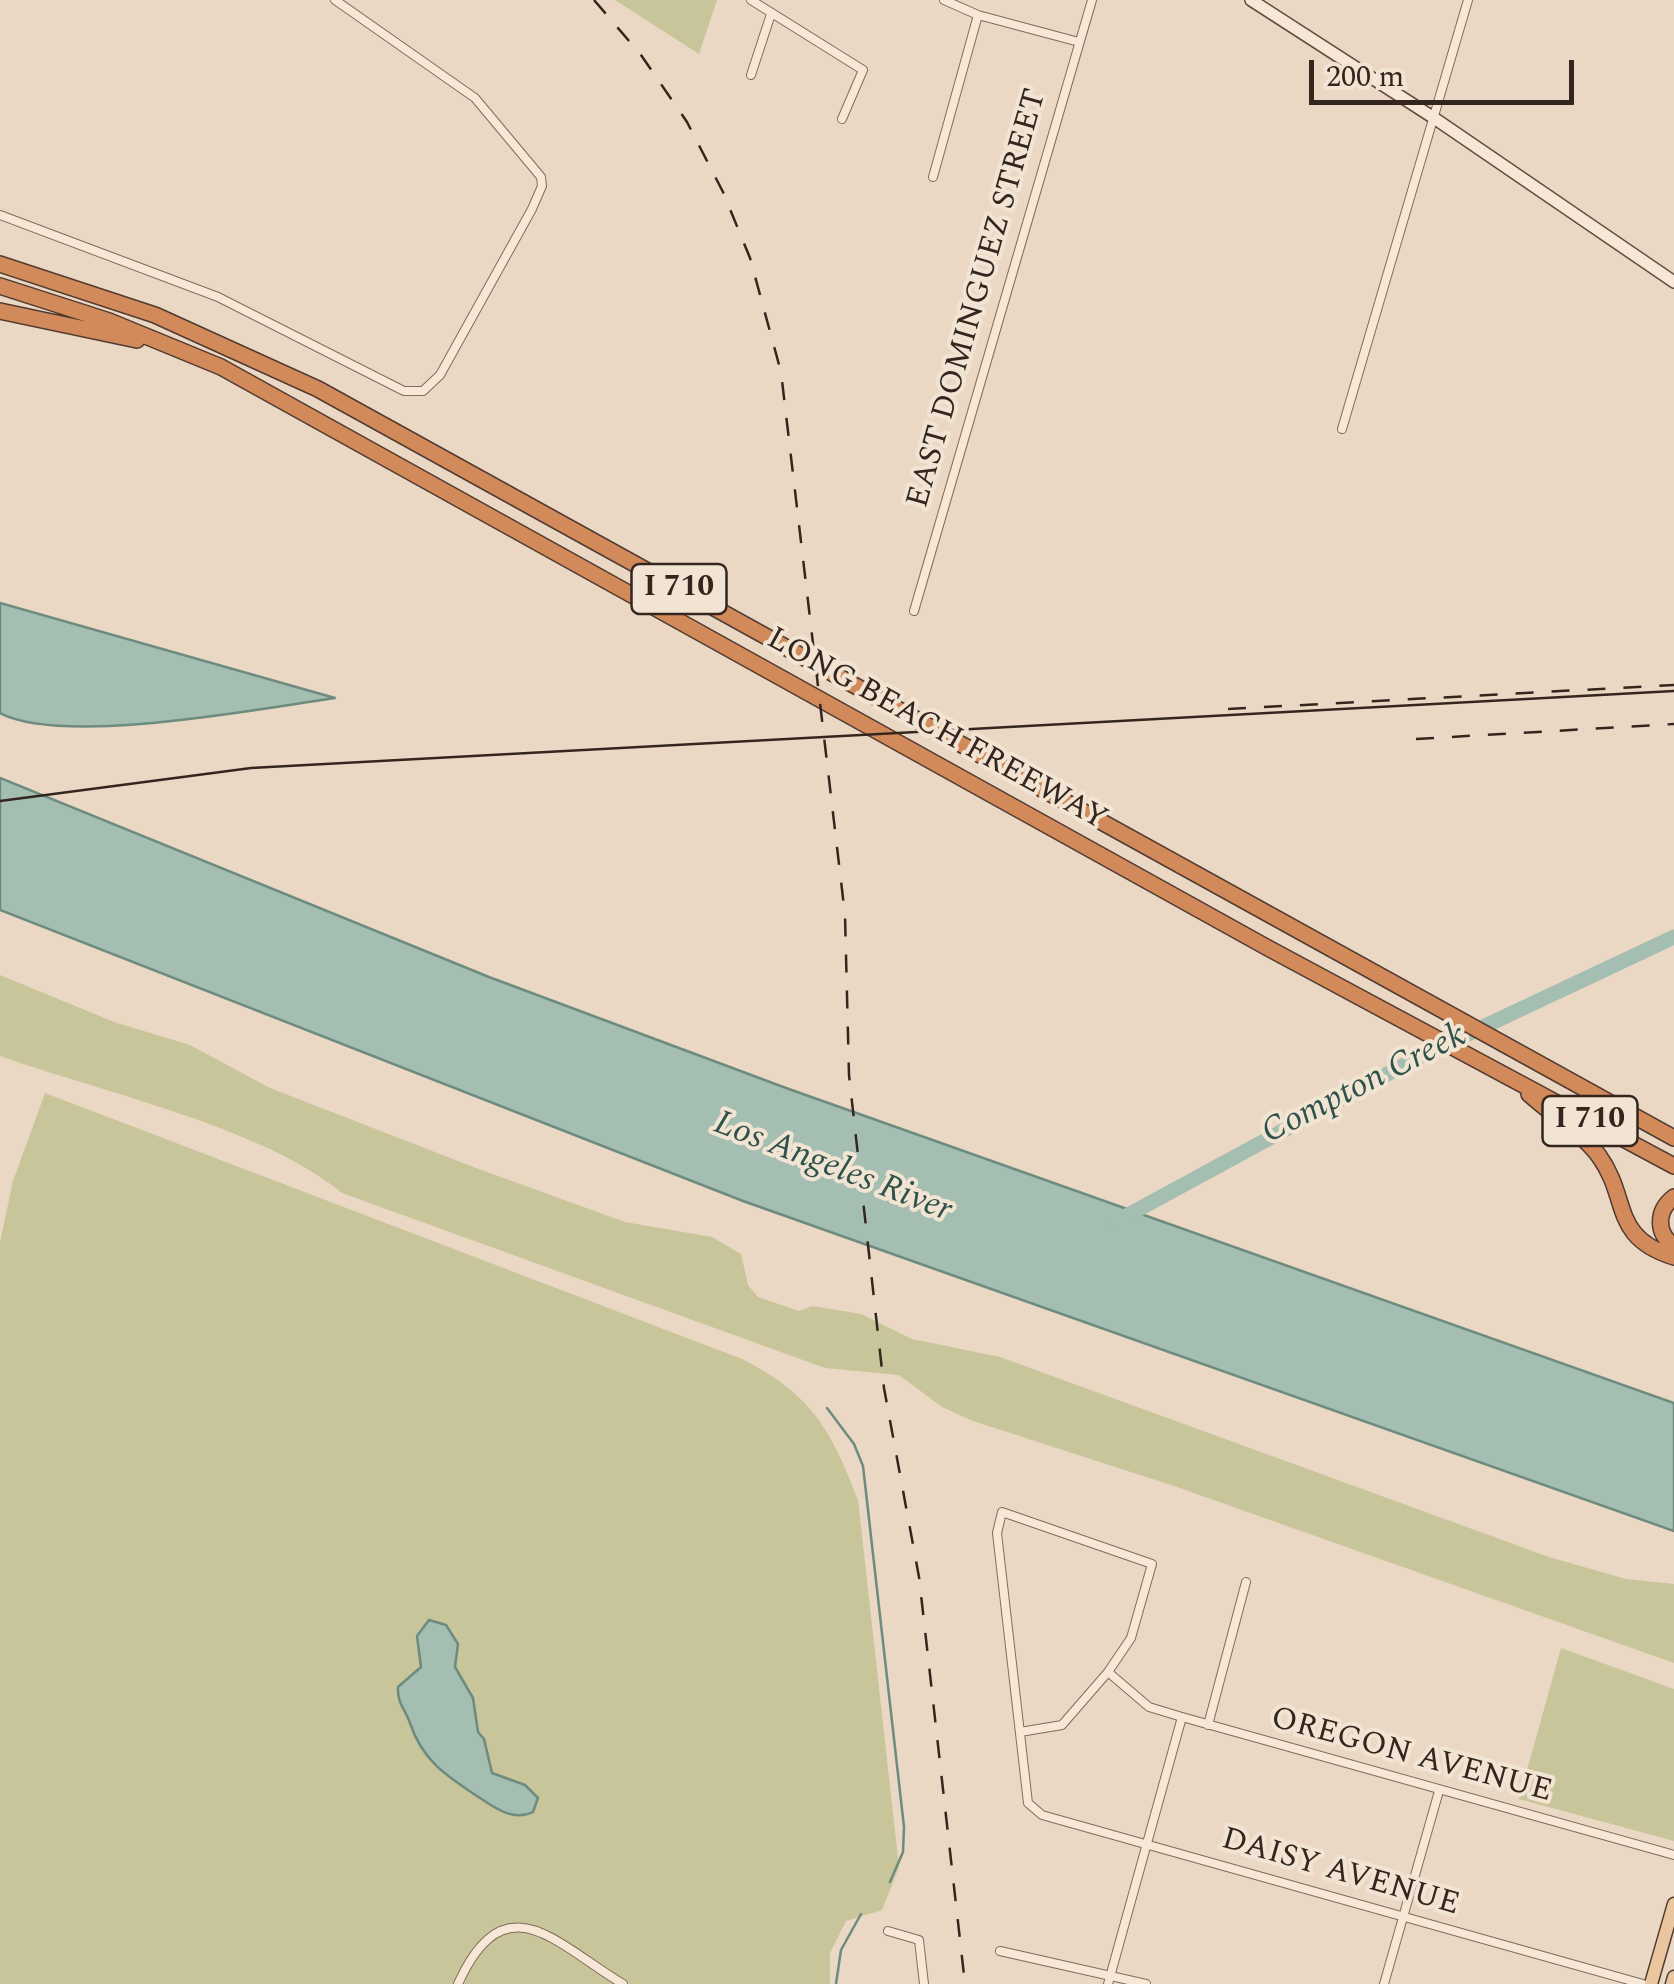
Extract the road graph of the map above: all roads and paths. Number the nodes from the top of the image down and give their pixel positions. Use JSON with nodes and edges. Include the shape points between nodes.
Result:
{"nodes":[{"id":1,"x":336,"y":0,"type":"edge"},
{"id":2,"x":751,"y":0,"type":"edge"},
{"id":3,"x":944,"y":0,"type":"edge"},
{"id":4,"x":1092,"y":0,"type":"edge"},
{"id":5,"x":1251,"y":0,"type":"edge"},
{"id":6,"x":1468,"y":0,"type":"edge"},
{"id":7,"x":771,"y":14,"type":"junction"},
{"id":8,"x":978,"y":15,"type":"junction"},
{"id":9,"x":1080,"y":42,"type":"junction"},
{"id":10,"x":752,"y":75,"type":"dead end"},
{"id":11,"x":1434,"y":118,"type":"junction"},
{"id":12,"x":842,"y":119,"type":"dead end"},
{"id":13,"x":933,"y":178,"type":"dead end"},
{"id":14,"x":0,"y":215,"type":"edge"},
{"id":15,"x":0,"y":264,"type":"edge"},
{"id":16,"x":1674,"y":282,"type":"edge"},
{"id":17,"x":0,"y":286,"type":"edge"},
{"id":18,"x":0,"y":311,"type":"edge"},
{"id":19,"x":185,"y":350,"type":"junction"},
{"id":20,"x":1342,"y":429,"type":"dead end"},
{"id":21,"x":914,"y":611,"type":"dead end"},
{"id":22,"x":1507,"y":1075,"type":"junction"},
{"id":23,"x":1674,"y":1138,"type":"edge"},
{"id":24,"x":1674,"y":1166,"type":"edge"},
{"id":25,"x":1674,"y":1197,"type":"edge"},
{"id":26,"x":1674,"y":1246,"type":"edge"},
{"id":27,"x":1674,"y":1257,"type":"edge"},
{"id":28,"x":1246,"y":1582,"type":"dead end"},
{"id":29,"x":1108,"y":1672,"type":"junction"},
{"id":30,"x":1182,"y":1717,"type":"junction"},
{"id":31,"x":1208,"y":1724,"type":"junction"},
{"id":32,"x":1020,"y":1732,"type":"junction"},
{"id":33,"x":1439,"y":1792,"type":"junction"},
{"id":34,"x":1147,"y":1845,"type":"junction"},
{"id":35,"x":1674,"y":1856,"type":"edge"},
{"id":36,"x":1674,"y":1904,"type":"edge"},
{"id":37,"x":1402,"y":1918,"type":"junction"},
{"id":38,"x":888,"y":1931,"type":"dead end"},
{"id":39,"x":1000,"y":1951,"type":"dead end"},
{"id":40,"x":1111,"y":1973,"type":"junction"},
{"id":41,"x":458,"y":1984,"type":"edge"},
{"id":42,"x":623,"y":1984,"type":"edge"},
{"id":43,"x":924,"y":1984,"type":"edge"},
{"id":44,"x":1108,"y":1984,"type":"edge"},
{"id":45,"x":1146,"y":1984,"type":"edge"},
{"id":46,"x":1384,"y":1984,"type":"edge"},
{"id":47,"x":1643,"y":1984,"type":"edge"},
{"id":48,"x":1652,"y":1984,"type":"edge"}],
"edges":[{"from":1,"to":14,"type":"street","via":[[476,98],[541,177],[532,209],[431,386],[415,393],[218,297]]},
{"from":2,"to":7,"type":"street"},
{"from":3,"to":8,"type":"street"},
{"from":4,"to":9,"type":"street","name":"EAST DOMINGUEZ STREET"},
{"from":5,"to":11,"type":"main road"},
{"from":6,"to":11,"type":"street"},
{"from":7,"to":10,"type":"street"},
{"from":7,"to":12,"type":"street","via":[[864,70]]},
{"from":8,"to":9,"type":"street"},
{"from":8,"to":13,"type":"street"},
{"from":9,"to":21,"type":"street","name":"EAST DOMINGUEZ STREET"},
{"from":11,"to":16,"type":"main road"},
{"from":11,"to":20,"type":"street"},
{"from":15,"to":23,"type":"highway","name":"LONG BEACH FREEWAY","number":"I 710","via":[[155,316],[318,390]]},
{"from":17,"to":19,"type":"highway","name":"LONG BEACH FREEWAY","number":"I 710"},
{"from":18,"to":19,"type":"highway"},
{"from":19,"to":22,"type":"highway","name":"LONG BEACH FREEWAY","number":"I 710"},
{"from":22,"to":24,"type":"highway","name":"LONG BEACH FREEWAY","number":"I 710"},
{"from":22,"to":27,"type":"highway","via":[[1600,1157],[1635,1237]]},
{"from":25,"to":26,"type":"highway","via":[[1659,1222]]},
{"from":28,"to":31,"type":"street"},
{"from":29,"to":30,"type":"street","name":"OREGON AVENUE","via":[[1138,1700]]},
{"from":29,"to":32,"type":"street","via":[[1062,1726]]},
{"from":29,"to":32,"type":"street","via":[[1130,1638],[1152,1564],[1002,1512],[998,1533]]},
{"from":30,"to":31,"type":"street","name":"OREGON AVENUE"},
{"from":30,"to":34,"type":"street"},
{"from":31,"to":33,"type":"street","name":"OREGON AVENUE"},
{"from":32,"to":34,"type":"street","name":"DAISY AVENUE","via":[[1028,1804],[1042,1816]]},
{"from":33,"to":35,"type":"street","name":"OREGON AVENUE"},
{"from":33,"to":37,"type":"street"},
{"from":34,"to":37,"type":"street","name":"DAISY AVENUE"},
{"from":34,"to":40,"type":"street"},
{"from":36,"to":48,"type":"main road"},
{"from":37,"to":46,"type":"street"},
{"from":37,"to":47,"type":"street","name":"DAISY AVENUE"},
{"from":38,"to":43,"type":"street","via":[[919,1940]]},
{"from":39,"to":40,"type":"street"},
{"from":40,"to":44,"type":"street"},
{"from":40,"to":45,"type":"street"},
{"from":41,"to":42,"type":"street","via":[[480,1942],[519,1925],[538,1928]]}]}
